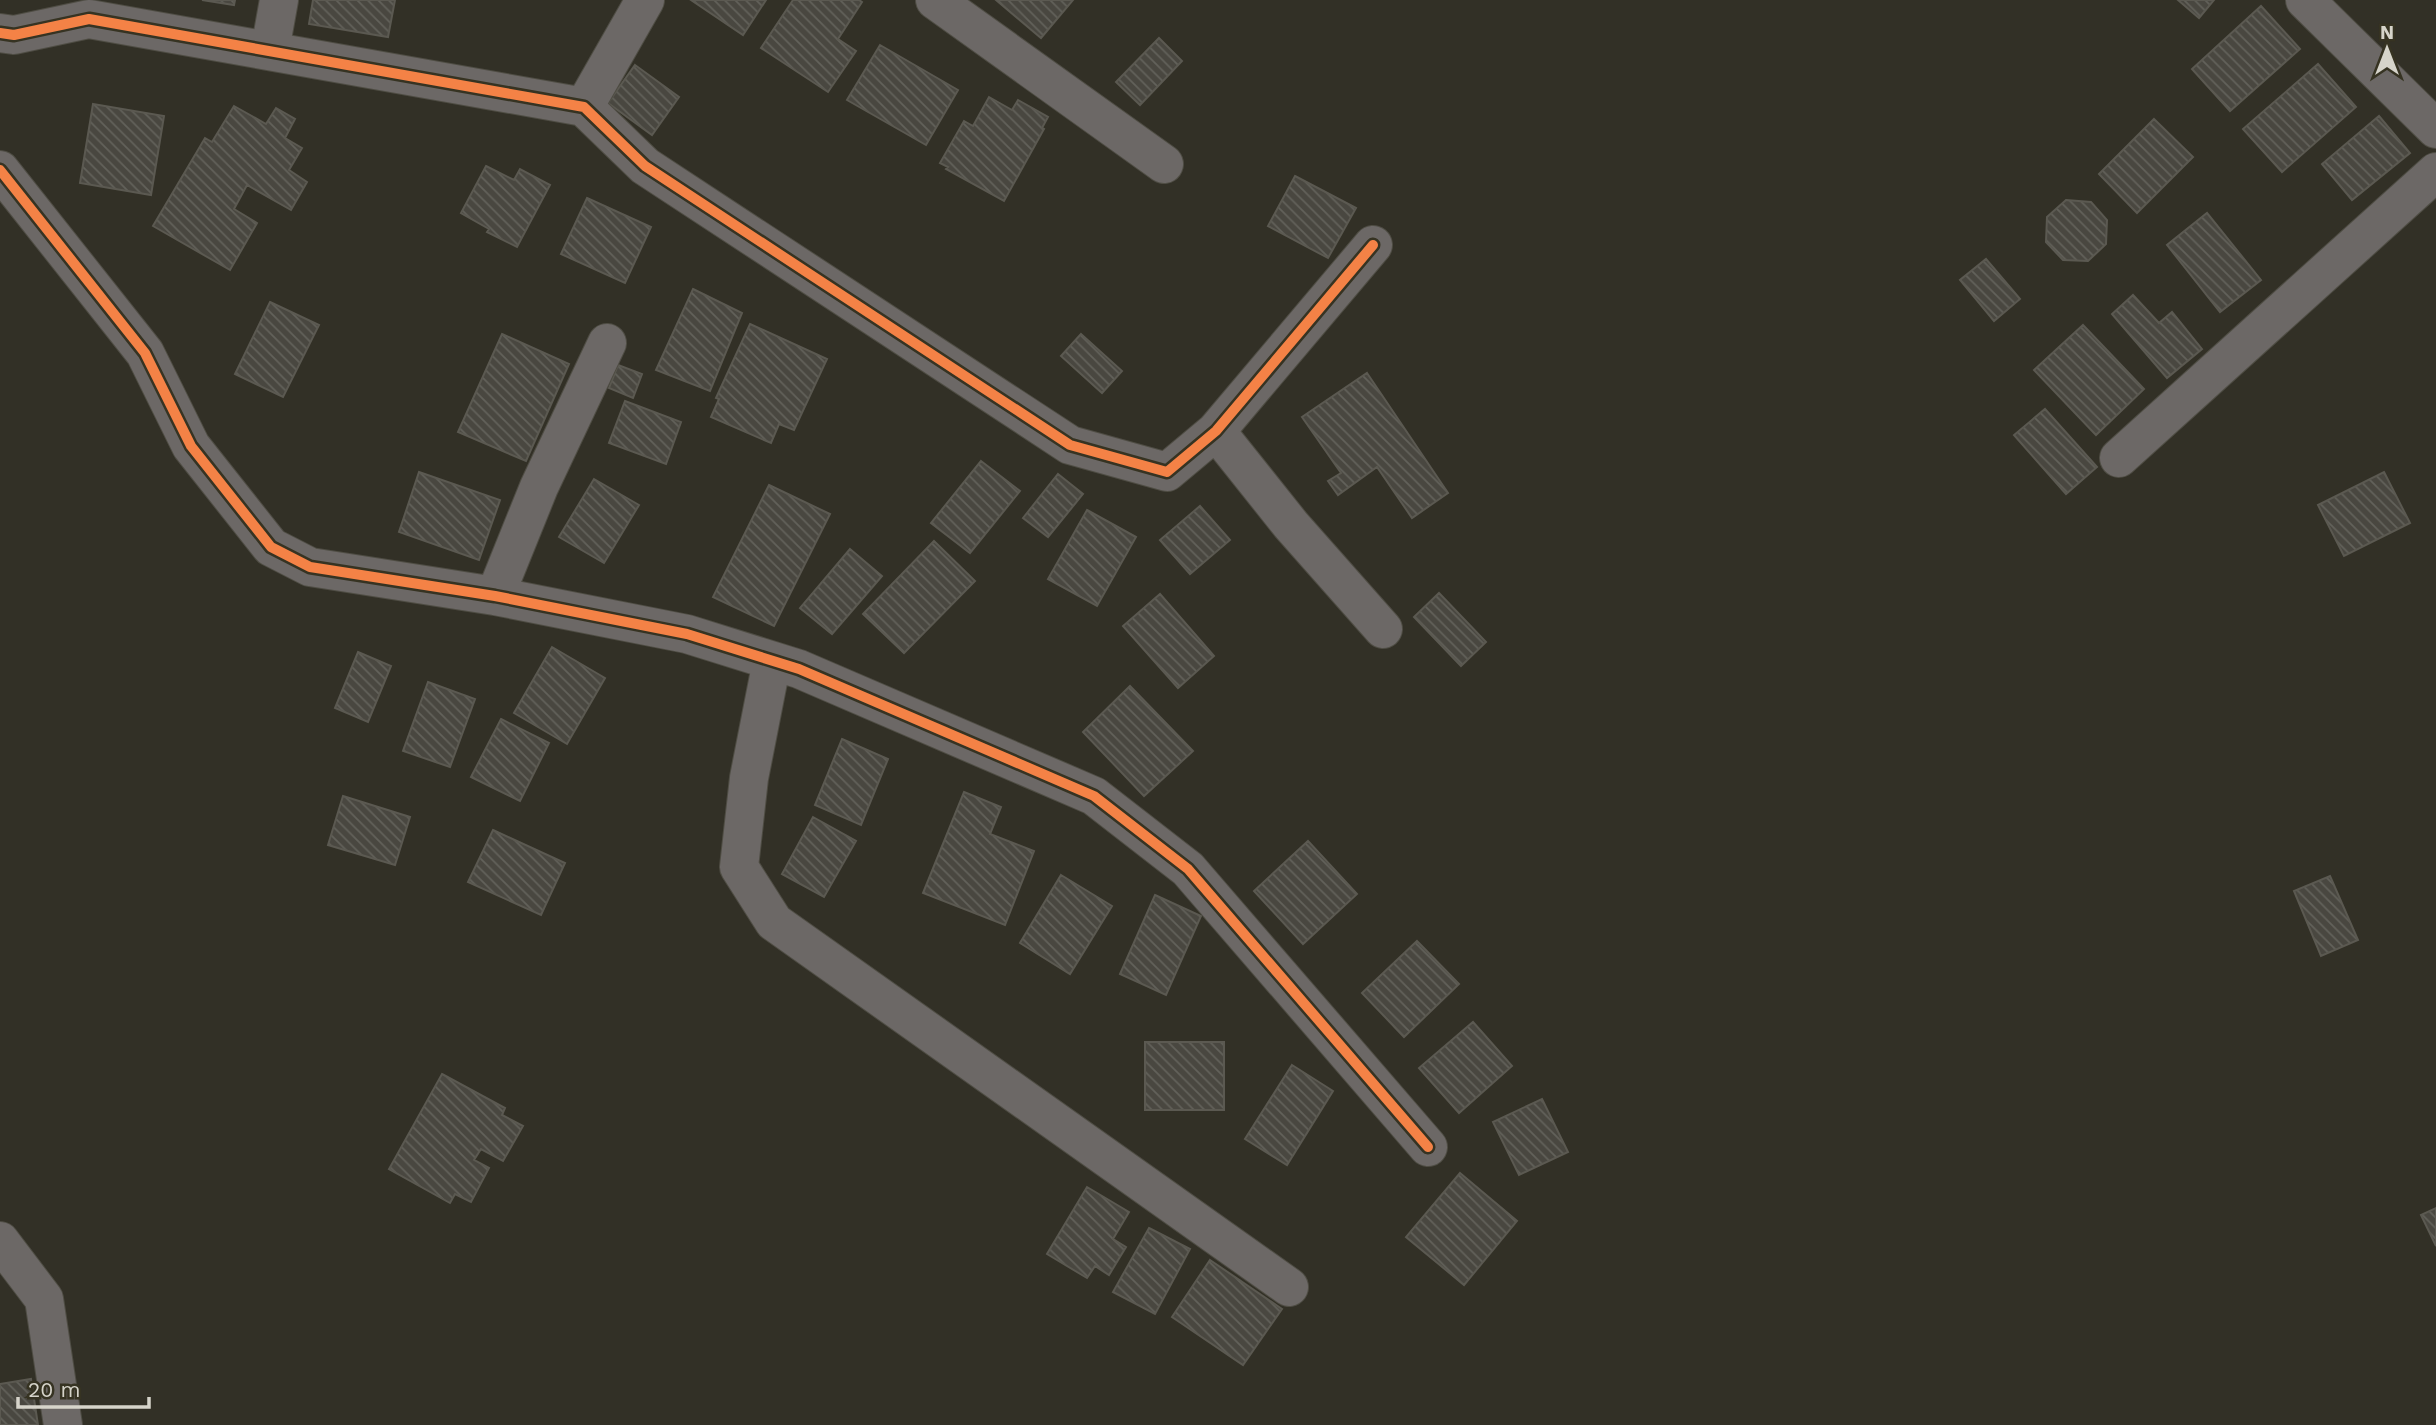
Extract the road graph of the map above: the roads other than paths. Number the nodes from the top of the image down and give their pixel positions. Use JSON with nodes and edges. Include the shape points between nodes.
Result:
{"nodes":[{"id":1,"x":279,"y":0,"type":"edge"},
{"id":2,"x":645,"y":0,"type":"edge"},
{"id":3,"x":936,"y":0,"type":"edge"},
{"id":4,"x":2305,"y":0,"type":"edge"},
{"id":5,"x":0,"y":33,"type":"edge"},
{"id":6,"x":270,"y":50,"type":"junction"},
{"id":7,"x":584,"y":107,"type":"junction"},
{"id":8,"x":2436,"y":129,"type":"edge"},
{"id":9,"x":1164,"y":164,"type":"dead end"},
{"id":10,"x":0,"y":170,"type":"edge"},
{"id":11,"x":2436,"y":172,"type":"edge"},
{"id":12,"x":1373,"y":245,"type":"dead end"},
{"id":13,"x":607,"y":343,"type":"dead end"},
{"id":14,"x":1216,"y":431,"type":"junction"},
{"id":15,"x":2119,"y":458,"type":"dead end"},
{"id":16,"x":495,"y":596,"type":"junction"},
{"id":17,"x":1383,"y":629,"type":"dead end"},
{"id":18,"x":772,"y":661,"type":"junction"},
{"id":19,"x":1428,"y":1146,"type":"dead end"},
{"id":20,"x":0,"y":1241,"type":"edge"},
{"id":21,"x":1289,"y":1287,"type":"dead end"},
{"id":22,"x":63,"y":1425,"type":"edge"}],
"edges":[{"from":1,"to":6,"type":"street"},
{"from":2,"to":7,"type":"street"},
{"from":3,"to":9,"type":"street"},
{"from":4,"to":8,"type":"street"},
{"from":5,"to":6,"type":"street","via":[[14,35],[89,19]]},
{"from":6,"to":7,"type":"street"},
{"from":7,"to":14,"type":"street","via":[[645,166],[1070,445],[1167,472]]},
{"from":10,"to":16,"type":"street","via":[[145,353],[191,446],[271,547],[310,567]]},
{"from":11,"to":15,"type":"street"},
{"from":12,"to":14,"type":"street"},
{"from":13,"to":16,"type":"street","via":[[539,487]]},
{"from":14,"to":17,"type":"street"},
{"from":16,"to":18,"type":"street","via":[[687,634]]},
{"from":18,"to":19,"type":"street","via":[[1094,796],[1188,869]]},
{"from":18,"to":21,"type":"street","via":[[749,778],[740,867],[774,922]]},
{"from":20,"to":22,"type":"street","via":[[44,1299]]}]}
